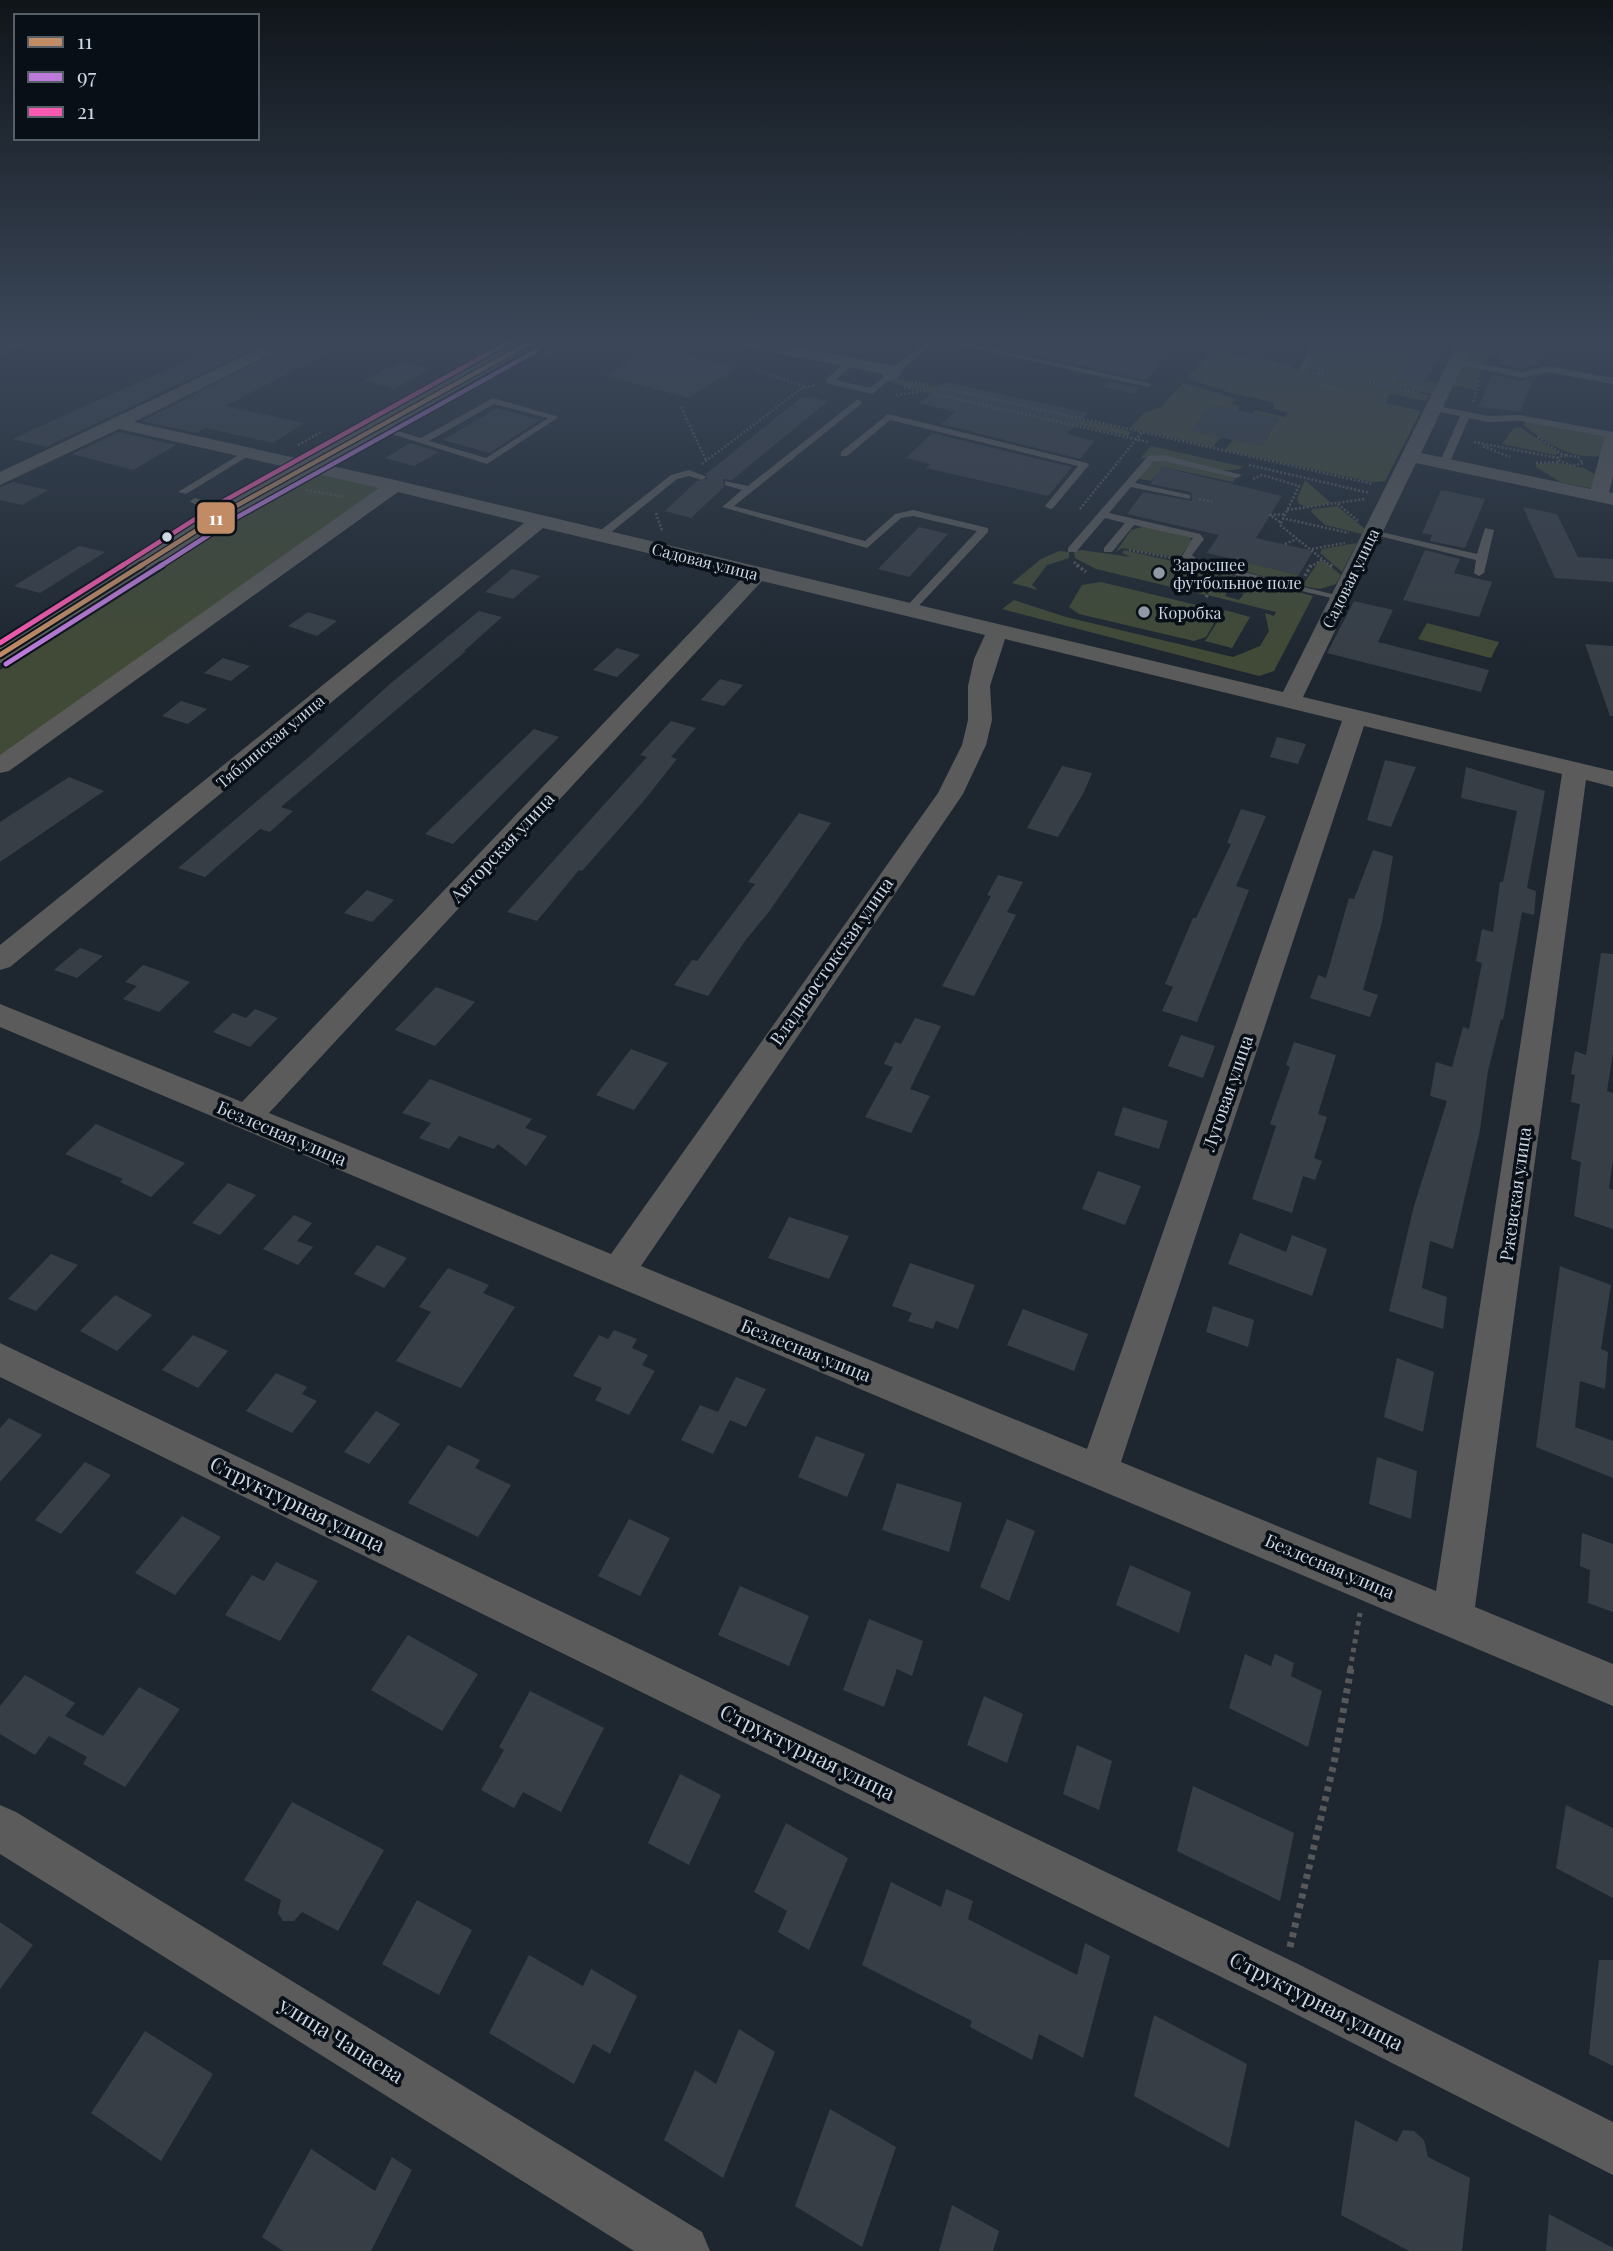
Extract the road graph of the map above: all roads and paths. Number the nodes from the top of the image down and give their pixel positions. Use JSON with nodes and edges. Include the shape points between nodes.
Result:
{"nodes":[{"id":1,"x":69,"y":447,"type":"edge"},
{"id":2,"x":221,"y":447,"type":"edge"},
{"id":3,"x":341,"y":447,"type":"edge"},
{"id":4,"x":439,"y":447,"type":"edge"},
{"id":5,"x":509,"y":447,"type":"edge"},
{"id":6,"x":700,"y":447,"type":"edge"},
{"id":7,"x":723,"y":447,"type":"edge"},
{"id":8,"x":802,"y":447,"type":"edge"},
{"id":9,"x":853,"y":447,"type":"edge"},
{"id":10,"x":1011,"y":447,"type":"edge"},
{"id":11,"x":1131,"y":447,"type":"edge"},
{"id":12,"x":1209,"y":447,"type":"edge"},
{"id":13,"x":1413,"y":447,"type":"edge"},
{"id":14,"x":1450,"y":447,"type":"edge"},
{"id":15,"x":1486,"y":447,"type":"edge"},
{"id":16,"x":1498,"y":447,"type":"edge"},
{"id":17,"x":1612,"y":447,"type":"edge"},
{"id":18,"x":247,"y":453,"type":"junction"},
{"id":19,"x":845,"y":454,"type":"dead end"},
{"id":20,"x":1409,"y":456,"type":"junction"},
{"id":21,"x":706,"y":460,"type":"junction"},
{"id":22,"x":1559,"y":460,"type":"junction"},
{"id":23,"x":1521,"y":462,"type":"dead end"},
{"id":24,"x":1240,"y":463,"type":"dead end"},
{"id":25,"x":1280,"y":463,"type":"junction"},
{"id":26,"x":1444,"y":464,"type":"junction"},
{"id":27,"x":1532,"y":464,"type":"dead end"},
{"id":28,"x":305,"y":466,"type":"junction"},
{"id":29,"x":1273,"y":471,"type":"junction"},
{"id":30,"x":689,"y":473,"type":"junction"},
{"id":31,"x":1237,"y":475,"type":"dead end"},
{"id":32,"x":702,"y":477,"type":"dead end"},
{"id":33,"x":0,"y":479,"type":"edge"},
{"id":34,"x":728,"y":483,"type":"dead end"},
{"id":35,"x":1129,"y":484,"type":"junction"},
{"id":36,"x":395,"y":486,"type":"junction"},
{"id":37,"x":1248,"y":486,"type":"dead end"},
{"id":38,"x":1384,"y":487,"type":"dead end"},
{"id":39,"x":750,"y":489,"type":"junction"},
{"id":40,"x":183,"y":492,"type":"dead end"},
{"id":41,"x":654,"y":493,"type":"junction"},
{"id":42,"x":1188,"y":497,"type":"dead end"},
{"id":43,"x":1606,"y":498,"type":"edge"},
{"id":44,"x":195,"y":501,"type":"dead end"},
{"id":45,"x":1337,"y":504,"type":"junction"},
{"id":46,"x":1050,"y":506,"type":"dead end"},
{"id":47,"x":1080,"y":509,"type":"dead end"},
{"id":48,"x":227,"y":511,"type":"junction"},
{"id":49,"x":1285,"y":512,"type":"junction"},
{"id":50,"x":1104,"y":515,"type":"junction"},
{"id":51,"x":1281,"y":520,"type":"junction"},
{"id":52,"x":539,"y":521,"type":"junction"},
{"id":53,"x":1132,"y":521,"type":"junction"},
{"id":54,"x":1362,"y":530,"type":"junction"},
{"id":55,"x":1489,"y":530,"type":"dead end"},
{"id":56,"x":600,"y":536,"type":"junction"},
{"id":57,"x":1297,"y":539,"type":"junction"},
{"id":58,"x":1351,"y":542,"type":"dead end"},
{"id":59,"x":1285,"y":544,"type":"dead end"},
{"id":60,"x":1123,"y":549,"type":"dead end"},
{"id":61,"x":1311,"y":549,"type":"junction"},
{"id":62,"x":1072,"y":550,"type":"dead end"},
{"id":63,"x":1108,"y":550,"type":"dead end"},
{"id":64,"x":673,"y":553,"type":"junction"},
{"id":65,"x":1481,"y":558,"type":"junction"},
{"id":66,"x":1324,"y":559,"type":"junction"},
{"id":67,"x":1190,"y":560,"type":"junction"},
{"id":68,"x":1339,"y":572,"type":"dead end"},
{"id":69,"x":1479,"y":573,"type":"dead end"},
{"id":70,"x":757,"y":574,"type":"junction"},
{"id":71,"x":1298,"y":588,"type":"junction"},
{"id":72,"x":1340,"y":599,"type":"junction"},
{"id":73,"x":909,"y":610,"type":"junction"},
{"id":74,"x":997,"y":632,"type":"junction"},
{"id":75,"x":0,"y":655,"type":"edge"},
{"id":76,"x":1290,"y":701,"type":"junction"},
{"id":77,"x":1355,"y":717,"type":"junction"},
{"id":78,"x":0,"y":766,"type":"edge"},
{"id":79,"x":1576,"y":770,"type":"junction"},
{"id":80,"x":1613,"y":779,"type":"edge"},
{"id":81,"x":0,"y":960,"type":"edge"},
{"id":82,"x":0,"y":1014,"type":"edge"},
{"id":83,"x":246,"y":1118,"type":"junction"},
{"id":84,"x":618,"y":1272,"type":"junction"},
{"id":85,"x":0,"y":1359,"type":"edge"},
{"id":86,"x":1099,"y":1470,"type":"junction"},
{"id":87,"x":1366,"y":1581,"type":"junction"},
{"id":88,"x":1452,"y":1617,"type":"junction"},
{"id":89,"x":1613,"y":1685,"type":"edge"},
{"id":90,"x":0,"y":1828,"type":"edge"},
{"id":91,"x":1281,"y":1981,"type":"junction"},
{"id":92,"x":1613,"y":2149,"type":"edge"},
{"id":93,"x":684,"y":2251,"type":"edge"}],
"edges":[{"from":1,"to":33,"type":"street"},
{"from":2,"to":18,"type":"street","name":"Садовая улица"},
{"from":3,"to":28,"type":"main road"},
{"from":4,"to":5,"type":"lane","via":[[487,461]]},
{"from":6,"to":21,"type":"path"},
{"from":7,"to":21,"type":"path"},
{"from":8,"to":39,"type":"lane"},
{"from":9,"to":19,"type":"lane"},
{"from":10,"to":46,"type":"lane","via":[[1084,465]]},
{"from":11,"to":47,"type":"path"},
{"from":12,"to":25,"type":"path"},
{"from":13,"to":20,"type":"street","name":"Садовая улица"},
{"from":14,"to":26,"type":"lane"},
{"from":15,"to":23,"type":"path"},
{"from":16,"to":22,"type":"path"},
{"from":17,"to":43,"type":"street"},
{"from":18,"to":28,"type":"street","name":"Садовая улица"},
{"from":18,"to":40,"type":"lane"},
{"from":20,"to":26,"type":"street"},
{"from":20,"to":54,"type":"street","name":"Садовая улица"},
{"from":21,"to":30,"type":"path"},
{"from":22,"to":22,"type":"path","via":[[1572,466],[1583,463],[1570,455]]},
{"from":22,"to":27,"type":"path"},
{"from":24,"to":29,"type":"path"},
{"from":25,"to":29,"type":"path"},
{"from":25,"to":38,"type":"path"},
{"from":26,"to":43,"type":"street"},
{"from":28,"to":36,"type":"street","name":"Садовая улица"},
{"from":28,"to":48,"type":"main road"},
{"from":29,"to":45,"type":"path","via":[[1373,494]]},
{"from":30,"to":32,"type":"lane"},
{"from":30,"to":41,"type":"lane","via":[[674,477]]},
{"from":31,"to":35,"type":"lane","via":[[1156,457],[1146,461]]},
{"from":34,"to":39,"type":"lane"},
{"from":35,"to":42,"type":"lane"},
{"from":35,"to":50,"type":"lane"},
{"from":36,"to":52,"type":"street","name":"Садовая улица"},
{"from":36,"to":78,"type":"street"},
{"from":37,"to":49,"type":"path","via":[[1259,475],[1300,486]]},
{"from":39,"to":73,"type":"lane","via":[[727,507],[867,545],[898,516],[913,513],[984,530]]},
{"from":41,"to":56,"type":"lane"},
{"from":41,"to":64,"type":"path","via":[[656,519]]},
{"from":44,"to":48,"type":"lane"},
{"from":45,"to":49,"type":"path"},
{"from":45,"to":54,"type":"path"},
{"from":48,"to":75,"type":"main road"},
{"from":49,"to":51,"type":"path"},
{"from":49,"to":51,"type":"path","via":[[1270,515]]},
{"from":50,"to":53,"type":"lane"},
{"from":50,"to":62,"type":"lane"},
{"from":51,"to":54,"type":"path"},
{"from":51,"to":57,"type":"path","via":[[1281,527]]},
{"from":52,"to":56,"type":"street","name":"Садовая улица"},
{"from":52,"to":81,"type":"street","name":"Тяблинская улица"},
{"from":53,"to":63,"type":"lane"},
{"from":53,"to":67,"type":"lane","via":[[1197,537]]},
{"from":54,"to":65,"type":"lane"},
{"from":54,"to":72,"type":"street","name":"Садовая улица"},
{"from":55,"to":65,"type":"lane"},
{"from":56,"to":64,"type":"street","name":"Садовая улица"},
{"from":57,"to":59,"type":"path"},
{"from":57,"to":61,"type":"path"},
{"from":58,"to":61,"type":"path"},
{"from":60,"to":67,"type":"path"},
{"from":61,"to":66,"type":"path"},
{"from":64,"to":70,"type":"street","name":"Садовая улица"},
{"from":65,"to":69,"type":"lane"},
{"from":66,"to":68,"type":"path"},
{"from":66,"to":71,"type":"path","via":[[1311,565]]},
{"from":67,"to":71,"type":"lane"},
{"from":70,"to":73,"type":"street","name":"Садовая улица"},
{"from":70,"to":83,"type":"street","name":"Авторская улица"},
{"from":71,"to":72,"type":"lane"},
{"from":72,"to":76,"type":"street","name":"Садовая улица"},
{"from":73,"to":74,"type":"street","name":"Садовая улица"},
{"from":74,"to":76,"type":"street","name":"Садовая улица"},
{"from":74,"to":84,"type":"street","name":"Владивостокская улица","via":[[979,687],[980,720],[974,745],[950,794],[680,1176]]},
{"from":76,"to":77,"type":"street","name":"Садовая улица"},
{"from":77,"to":79,"type":"street","name":"Садовая улица"},
{"from":77,"to":86,"type":"street","name":"Луговая улица"},
{"from":79,"to":80,"type":"street","name":"Садовая улица"},
{"from":79,"to":88,"type":"street","name":"Ржевская улица"},
{"from":82,"to":83,"type":"street","name":"Безлесная улица"},
{"from":83,"to":84,"type":"street","name":"Безлесная улица"},
{"from":84,"to":86,"type":"street","name":"Безлесная улица"},
{"from":85,"to":91,"type":"street","name":"Структурная улица"},
{"from":86,"to":87,"type":"street","name":"Безлесная улица"},
{"from":87,"to":88,"type":"street","name":"Безлесная улица"},
{"from":87,"to":91,"type":"path","via":[[1334,1763]]},
{"from":88,"to":89,"type":"street","name":"Безлесная улица"},
{"from":90,"to":93,"type":"street","name":"улица Чапаева"},
{"from":91,"to":92,"type":"street","name":"Структурная улица"}]}
